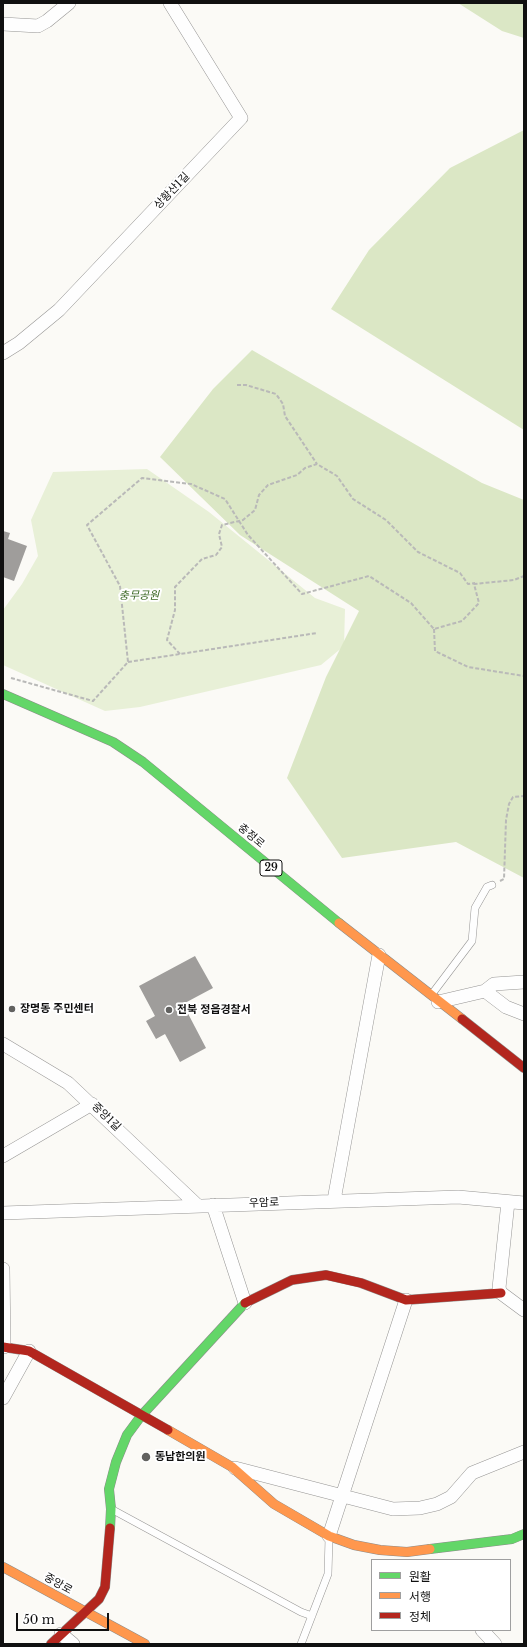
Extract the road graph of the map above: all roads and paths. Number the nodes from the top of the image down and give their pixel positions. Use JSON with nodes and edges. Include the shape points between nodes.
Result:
{"nodes":[{"id":1,"x":69,"y":3,"type":"edge"},
{"id":2,"x":170,"y":3,"type":"edge"},
{"id":3,"x":3,"y":24,"type":"edge"},
{"id":4,"x":3,"y":353,"type":"edge"},
{"id":5,"x":236,"y":386,"type":"dead end"},
{"id":6,"x":317,"y":464,"type":"junction"},
{"id":7,"x":239,"y":521,"type":"junction"},
{"id":8,"x":524,"y":576,"type":"edge"},
{"id":9,"x":477,"y":584,"type":"junction"},
{"id":10,"x":434,"y":629,"type":"junction"},
{"id":11,"x":317,"y":632,"type":"dead end"},
{"id":12,"x":180,"y":654,"type":"junction"},
{"id":13,"x":128,"y":662,"type":"junction"},
{"id":14,"x":4,"y":676,"type":"dead end"},
{"id":15,"x":524,"y":676,"type":"edge"},
{"id":16,"x":3,"y":694,"type":"edge"},
{"id":17,"x":524,"y":796,"type":"edge"},
{"id":18,"x":492,"y":885,"type":"joint"},
{"id":19,"x":379,"y":955,"type":"junction"},
{"id":20,"x":524,"y":982,"type":"edge"},
{"id":21,"x":485,"y":991,"type":"junction"},
{"id":22,"x":434,"y":999,"type":"junction"},
{"id":23,"x":524,"y":1014,"type":"edge"},
{"id":24,"x":3,"y":1044,"type":"edge"},
{"id":25,"x":524,"y":1068,"type":"edge"},
{"id":26,"x":92,"y":1104,"type":"junction"},
{"id":27,"x":3,"y":1156,"type":"edge"},
{"id":28,"x":334,"y":1200,"type":"junction"},
{"id":29,"x":508,"y":1202,"type":"junction"},
{"id":30,"x":524,"y":1204,"type":"edge"},
{"id":31,"x":197,"y":1205,"type":"junction"},
{"id":32,"x":212,"y":1205,"type":"junction"},
{"id":33,"x":3,"y":1213,"type":"edge"},
{"id":34,"x":3,"y":1269,"type":"edge"},
{"id":35,"x":502,"y":1293,"type":"junction"},
{"id":36,"x":406,"y":1300,"type":"junction"},
{"id":37,"x":245,"y":1303,"type":"junction"},
{"id":38,"x":524,"y":1310,"type":"edge"},
{"id":39,"x":4,"y":1347,"type":"edge"},
{"id":40,"x":29,"y":1351,"type":"junction"},
{"id":41,"x":3,"y":1398,"type":"edge"},
{"id":42,"x":141,"y":1416,"type":"junction"},
{"id":43,"x":524,"y":1452,"type":"edge"},
{"id":44,"x":232,"y":1467,"type":"junction"},
{"id":45,"x":343,"y":1496,"type":"junction"},
{"id":46,"x":111,"y":1509,"type":"junction"},
{"id":47,"x":524,"y":1534,"type":"edge"},
{"id":48,"x":330,"y":1536,"type":"junction"},
{"id":49,"x":410,"y":1556,"type":"edge"},
{"id":50,"x":3,"y":1567,"type":"edge"},
{"id":51,"x":86,"y":1613,"type":"junction"},
{"id":52,"x":312,"y":1616,"type":"junction"},
{"id":53,"x":483,"y":1631,"type":"edge"},
{"id":54,"x":61,"y":1634,"type":"junction"},
{"id":55,"x":51,"y":1644,"type":"edge"},
{"id":56,"x":73,"y":1644,"type":"edge"},
{"id":57,"x":145,"y":1644,"type":"edge"},
{"id":58,"x":300,"y":1644,"type":"edge"},
{"id":59,"x":495,"y":1644,"type":"edge"}],
"edges":[{"from":1,"to":3,"type":"street","via":[[38,26]]},
{"from":2,"to":4,"type":"street","name":"상황산1길","via":[[241,118],[59,310]]},
{"from":5,"to":6,"type":"path","via":[[246,385],[276,394],[285,416]]},
{"from":6,"to":7,"type":"path","via":[[305,468],[297,475],[268,485],[259,495],[255,510]]},
{"from":6,"to":9,"type":"path","via":[[337,476],[353,499],[386,520],[418,552],[460,573],[468,584]]},
{"from":7,"to":10,"type":"path","via":[[248,535],[302,594],[369,576],[411,603]]},
{"from":7,"to":12,"type":"path","via":[[222,525],[219,534],[222,547],[216,555],[202,559],[175,587],[175,610],[167,640]]},
{"from":7,"to":13,"type":"path","via":[[226,499],[191,484],[142,478],[87,524],[120,586]]},
{"from":8,"to":9,"type":"path","via":[[514,580]]},
{"from":9,"to":10,"type":"path","via":[[474,584],[479,603],[462,621]]},
{"from":10,"to":15,"type":"path","via":[[435,651],[468,667]]},
{"from":11,"to":12,"type":"path"},
{"from":12,"to":13,"type":"path"},
{"from":13,"to":14,"type":"path","via":[[93,701]]},
{"from":16,"to":19,"type":"street","name":"충정로","number":"29","via":[[113,742],[143,762]]},
{"from":17,"to":18,"type":"path","via":[[513,797],[509,804],[504,879]]},
{"from":18,"to":22,"type":"lane","via":[[487,887],[476,908],[472,941]]},
{"from":19,"to":22,"type":"street","name":"충정로","number":"29"},
{"from":19,"to":28,"type":"street"},
{"from":20,"to":21,"type":"street","via":[[494,984]]},
{"from":21,"to":22,"type":"street"},
{"from":21,"to":23,"type":"street","via":[[506,1006]]},
{"from":22,"to":25,"type":"street","name":"충정로","number":"29"},
{"from":24,"to":26,"type":"street","name":"중앙1길","via":[[68,1082]]},
{"from":26,"to":27,"type":"street"},
{"from":26,"to":31,"type":"street","name":"중앙1길"},
{"from":28,"to":29,"type":"street","name":"우암로","via":[[458,1197]]},
{"from":28,"to":32,"type":"street","name":"우암로"},
{"from":29,"to":30,"type":"street","name":"우암로"},
{"from":29,"to":35,"type":"street","via":[[499,1288]]},
{"from":31,"to":32,"type":"street","name":"우암로"},
{"from":31,"to":33,"type":"street","name":"우암로"},
{"from":32,"to":37,"type":"street"},
{"from":34,"to":39,"type":"street"},
{"from":35,"to":36,"type":"street"},
{"from":35,"to":38,"type":"street"},
{"from":36,"to":37,"type":"street","via":[[361,1282],[326,1274],[292,1280]]},
{"from":36,"to":45,"type":"street"},
{"from":37,"to":42,"type":"street"},
{"from":39,"to":40,"type":"street"},
{"from":40,"to":41,"type":"street"},
{"from":40,"to":42,"type":"street"},
{"from":42,"to":44,"type":"street"},
{"from":42,"to":46,"type":"street","via":[[127,1435],[116,1462],[109,1489]]},
{"from":43,"to":45,"type":"street","via":[[472,1473],[451,1497],[437,1504],[420,1508],[393,1509]]},
{"from":44,"to":45,"type":"street"},
{"from":44,"to":48,"type":"street","via":[[274,1504]]},
{"from":45,"to":48,"type":"street"},
{"from":46,"to":51,"type":"street","via":[[106,1587]]},
{"from":46,"to":52,"type":"lane"},
{"from":47,"to":49,"type":"street","via":[[512,1539]]},
{"from":48,"to":49,"type":"street"},
{"from":48,"to":52,"type":"lane","via":[[328,1574]]},
{"from":50,"to":51,"type":"street","name":"중앙로"},
{"from":51,"to":54,"type":"street"},
{"from":51,"to":57,"type":"street","name":"중앙로"},
{"from":52,"to":58,"type":"lane"},
{"from":53,"to":59,"type":"street"},
{"from":54,"to":55,"type":"street"},
{"from":54,"to":56,"type":"street"}]}
